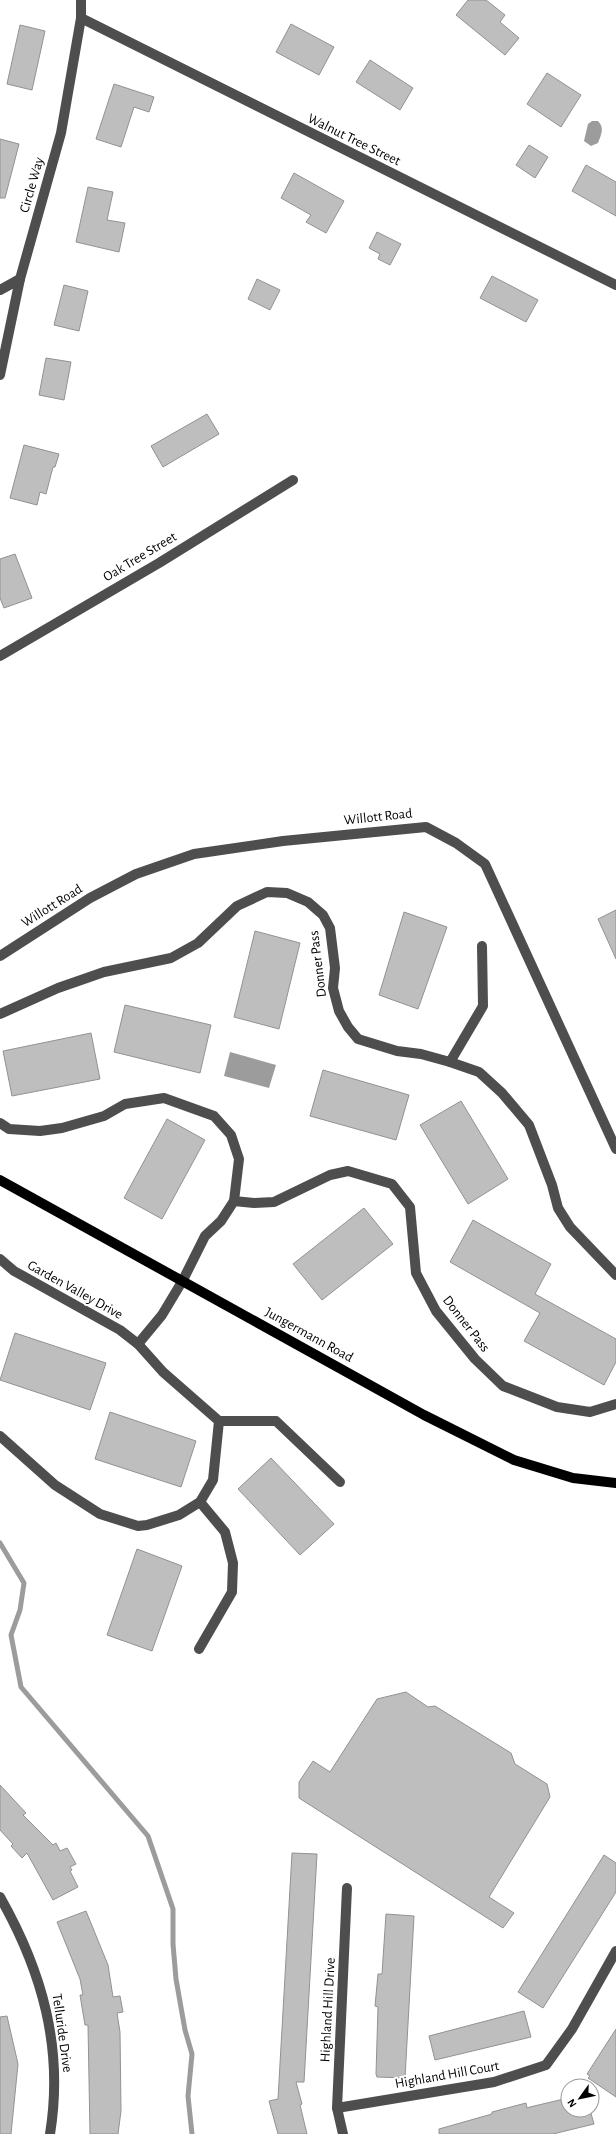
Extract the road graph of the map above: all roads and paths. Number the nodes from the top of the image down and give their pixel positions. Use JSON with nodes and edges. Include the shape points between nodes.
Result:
{"nodes":[{"id":1,"x":81,"y":0,"type":"edge"},
{"id":2,"x":81,"y":18,"type":"junction"},
{"id":3,"x":20,"y":279,"type":"junction"},
{"id":4,"x":616,"y":285,"type":"edge"},
{"id":5,"x":0,"y":290,"type":"edge"},
{"id":6,"x":0,"y":375,"type":"edge"},
{"id":7,"x":293,"y":480,"type":"dead end"},
{"id":8,"x":0,"y":656,"type":"edge"},
{"id":9,"x":482,"y":946,"type":"dead end"},
{"id":10,"x":0,"y":956,"type":"edge"},
{"id":11,"x":0,"y":1014,"type":"edge"},
{"id":12,"x":450,"y":1062,"type":"junction"},
{"id":13,"x":0,"y":1123,"type":"edge"},
{"id":14,"x":616,"y":1149,"type":"edge"},
{"id":15,"x":0,"y":1180,"type":"edge"},
{"id":16,"x":234,"y":1201,"type":"junction"},
{"id":17,"x":0,"y":1259,"type":"edge"},
{"id":18,"x":616,"y":1275,"type":"edge"},
{"id":19,"x":183,"y":1280,"type":"junction"},
{"id":20,"x":138,"y":1344,"type":"junction"},
{"id":21,"x":616,"y":1404,"type":"edge"},
{"id":22,"x":220,"y":1421,"type":"junction"},
{"id":23,"x":0,"y":1436,"type":"edge"},
{"id":24,"x":598,"y":1481,"type":"junction"},
{"id":25,"x":340,"y":1482,"type":"dead end"},
{"id":26,"x":616,"y":1483,"type":"edge"},
{"id":27,"x":616,"y":1490,"type":"edge"},
{"id":28,"x":200,"y":1502,"type":"junction"},
{"id":29,"x":198,"y":1649,"type":"dead end"},
{"id":30,"x":347,"y":1888,"type":"dead end"},
{"id":31,"x":0,"y":1897,"type":"edge"},
{"id":32,"x":616,"y":1951,"type":"edge"},
{"id":33,"x":337,"y":2108,"type":"junction"},
{"id":34,"x":50,"y":2134,"type":"edge"},
{"id":35,"x":343,"y":2134,"type":"edge"}],
"edges":[{"from":1,"to":2,"type":"street","name":"Circle Way"},
{"from":2,"to":3,"type":"street","name":"Circle Way","via":[[61,133]]},
{"from":2,"to":4,"type":"street","name":"Walnut Tree Street"},
{"from":3,"to":5,"type":"street"},
{"from":3,"to":6,"type":"street","name":"Circle Way"},
{"from":7,"to":8,"type":"street","name":"Oak Tree Street","via":[[159,563]]},
{"from":9,"to":12,"type":"street","via":[[483,1006]]},
{"from":10,"to":14,"type":"street","name":"Willott Road","via":[[90,898],[136,874],[194,854],[283,841],[426,827],[456,842],[485,864]]},
{"from":11,"to":12,"type":"street","name":"Donner Pass","via":[[104,972],[171,958],[198,944],[236,906],[268,892],[287,893],[308,902],[323,915],[330,928],[336,968],[333,988],[339,1011],[358,1039],[397,1051]]},
{"from":12,"to":18,"type":"street","name":"Donner Pass","via":[[478,1072],[502,1093],[529,1125],[558,1208],[570,1227]]},
{"from":13,"to":16,"type":"street","via":[[9,1129],[40,1131],[104,1116],[124,1104],[164,1098],[190,1106],[214,1116],[231,1135],[239,1159]]},
{"from":15,"to":19,"type":"main road","name":"Jungermann Road"},
{"from":16,"to":19,"type":"street","via":[[221,1221],[206,1236]]},
{"from":16,"to":21,"type":"street","name":"Donner Pass","via":[[274,1202],[330,1175],[348,1171],[392,1184],[410,1207],[416,1273],[436,1311],[475,1359],[503,1386],[557,1406],[590,1412]]},
{"from":17,"to":20,"type":"street","name":"Garden Valley Drive","via":[[14,1272],[120,1330]]},
{"from":19,"to":20,"type":"street","via":[[162,1315]]},
{"from":19,"to":24,"type":"main road","name":"Jungermann Road","via":[[424,1415],[514,1460],[573,1478]]},
{"from":20,"to":22,"type":"street","name":"Garden Valley Drive","via":[[163,1372]]},
{"from":22,"to":25,"type":"street","via":[[276,1421]]},
{"from":22,"to":28,"type":"street","via":[[213,1480]]},
{"from":23,"to":28,"type":"street","via":[[55,1485],[100,1514],[138,1526],[147,1525],[179,1515]]},
{"from":24,"to":26,"type":"main road","name":"Jungermann Road"},
{"from":24,"to":27,"type":"main road"},
{"from":28,"to":29,"type":"street","via":[[225,1532],[233,1563],[232,1592]]},
{"from":30,"to":33,"type":"street","name":"Highland Hill Drive"},
{"from":31,"to":34,"type":"street","name":"Telluride Drive","via":[[28,1952],[47,2012],[55,2081]]},
{"from":32,"to":33,"type":"street","name":"Highland Hill Court","via":[[572,2029],[546,2065],[494,2082]]},
{"from":33,"to":35,"type":"street","name":"Highland Hill Drive"}]}
